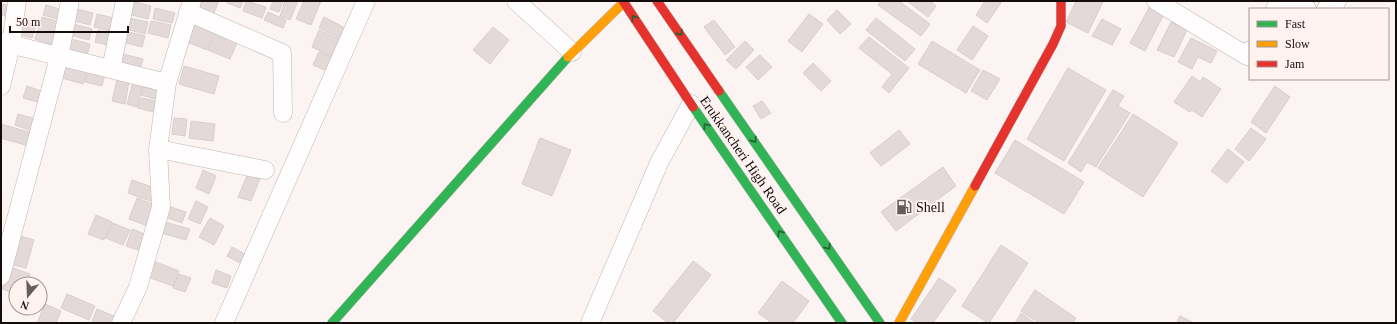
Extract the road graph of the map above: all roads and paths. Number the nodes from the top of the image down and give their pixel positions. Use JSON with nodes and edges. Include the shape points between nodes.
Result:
{"nodes":[{"id":1,"x":17,"y":1,"type":"edge"},
{"id":2,"x":70,"y":1,"type":"edge"},
{"id":3,"x":124,"y":1,"type":"edge"},
{"id":4,"x":366,"y":1,"type":"edge"},
{"id":5,"x":516,"y":1,"type":"edge"},
{"id":6,"x":657,"y":1,"type":"edge"},
{"id":7,"x":1062,"y":1,"type":"edge"},
{"id":8,"x":1156,"y":1,"type":"edge"},
{"id":9,"x":1292,"y":1,"type":"edge"},
{"id":10,"x":1338,"y":1,"type":"edge"},
{"id":11,"x":624,"y":2,"type":"edge"},
{"id":12,"x":190,"y":6,"type":"edge"},
{"id":13,"x":1304,"y":8,"type":"edge"},
{"id":14,"x":1328,"y":8,"type":"edge"},
{"id":15,"x":6,"y":44,"type":"edge"},
{"id":16,"x":572,"y":52,"type":"junction"},
{"id":17,"x":1249,"y":52,"type":"edge"},
{"id":18,"x":59,"y":57,"type":"junction"},
{"id":19,"x":111,"y":69,"type":"junction"},
{"id":20,"x":167,"y":83,"type":"junction"},
{"id":21,"x":1,"y":86,"type":"edge"},
{"id":22,"x":691,"y":104,"type":"junction"},
{"id":23,"x":283,"y":113,"type":"dead end"},
{"id":24,"x":158,"y":149,"type":"junction"},
{"id":25,"x":265,"y":170,"type":"dead end"},
{"id":26,"x":1,"y":276,"type":"edge"},
{"id":27,"x":121,"y":323,"type":"edge"},
{"id":28,"x":224,"y":323,"type":"edge"},
{"id":29,"x":332,"y":323,"type":"edge"},
{"id":30,"x":590,"y":323,"type":"edge"},
{"id":31,"x":842,"y":323,"type":"edge"},
{"id":32,"x":880,"y":323,"type":"edge"},
{"id":33,"x":899,"y":323,"type":"edge"}],
"edges":[{"from":1,"to":15,"type":"street"},
{"from":2,"to":18,"type":"street"},
{"from":3,"to":19,"type":"street"},
{"from":4,"to":28,"type":"street"},
{"from":5,"to":16,"type":"street"},
{"from":6,"to":32,"type":"street","one_way":true},
{"from":7,"to":33,"type":"street","via":[[1061,26],[1053,44]]},
{"from":8,"to":17,"type":"street","via":[[1246,56]]},
{"from":9,"to":13,"type":"street"},
{"from":10,"to":14,"type":"street"},
{"from":11,"to":16,"type":"street"},
{"from":22,"to":11,"type":"street","name":"Erukkancheri High Road","one_way":true},
{"from":12,"to":20,"type":"street"},
{"from":12,"to":23,"type":"street","via":[[282,53]]},
{"from":15,"to":18,"type":"street"},
{"from":15,"to":21,"type":"street"},
{"from":16,"to":29,"type":"street"},
{"from":18,"to":19,"type":"street"},
{"from":18,"to":26,"type":"street"},
{"from":19,"to":20,"type":"street"},
{"from":20,"to":24,"type":"street"},
{"from":22,"to":30,"type":"street","via":[[659,163]]},
{"from":31,"to":22,"type":"street","name":"Erukkancheri High Road","one_way":true},
{"from":24,"to":25,"type":"street"},
{"from":24,"to":27,"type":"street","via":[[161,208],[138,287]]}]}
